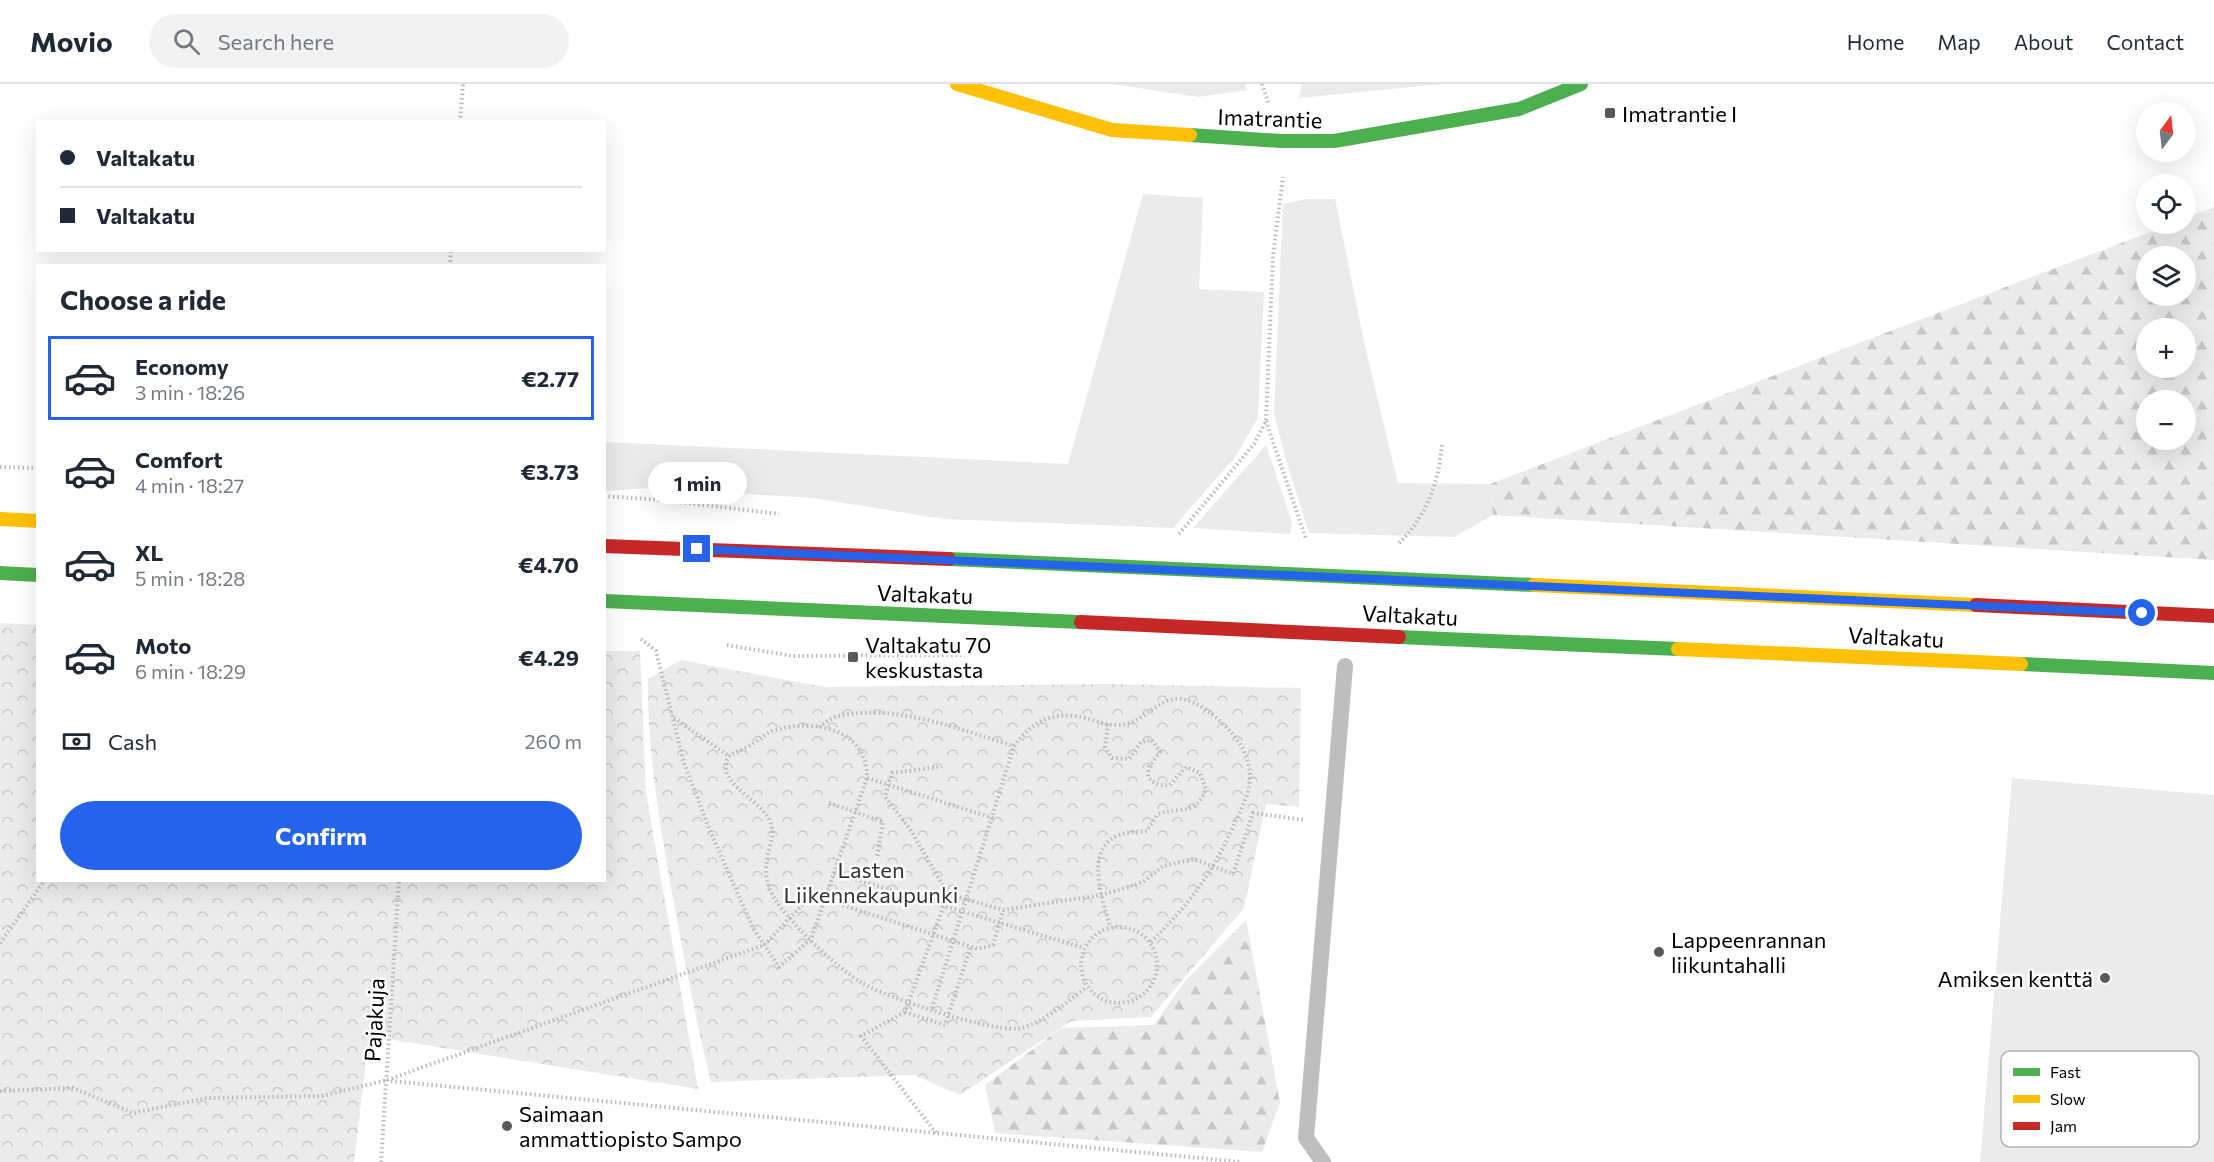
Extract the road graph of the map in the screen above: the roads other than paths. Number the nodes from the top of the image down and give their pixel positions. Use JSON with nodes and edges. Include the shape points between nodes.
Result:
{"nodes":[{"id":1,"x":957,"y":84,"type":"edge"},
{"id":2,"x":1581,"y":84,"type":"edge"},
{"id":3,"x":0,"y":519,"type":"edge"},
{"id":4,"x":36,"y":521,"type":"edge"},
{"id":5,"x":606,"y":546,"type":"edge"},
{"id":6,"x":0,"y":573,"type":"edge"},
{"id":7,"x":36,"y":575,"type":"edge"},
{"id":8,"x":606,"y":601,"type":"edge"},
{"id":9,"x":2214,"y":616,"type":"edge"},
{"id":10,"x":1345,"y":666,"type":"dead end"},
{"id":11,"x":2214,"y":673,"type":"edge"},
{"id":12,"x":1323,"y":1162,"type":"edge"}],
"edges":[{"from":1,"to":2,"type":"main road","name":"Imatrantie","via":[[1112,130],[1324,141],[1519,109]]},
{"from":3,"to":4,"type":"main road"},
{"from":5,"to":9,"type":"main road","name":"Valtakatu"},
{"from":6,"to":7,"type":"main road"},
{"from":8,"to":11,"type":"main road","name":"Valtakatu"},
{"from":10,"to":12,"type":"lane","via":[[1306,1138]]}]}
